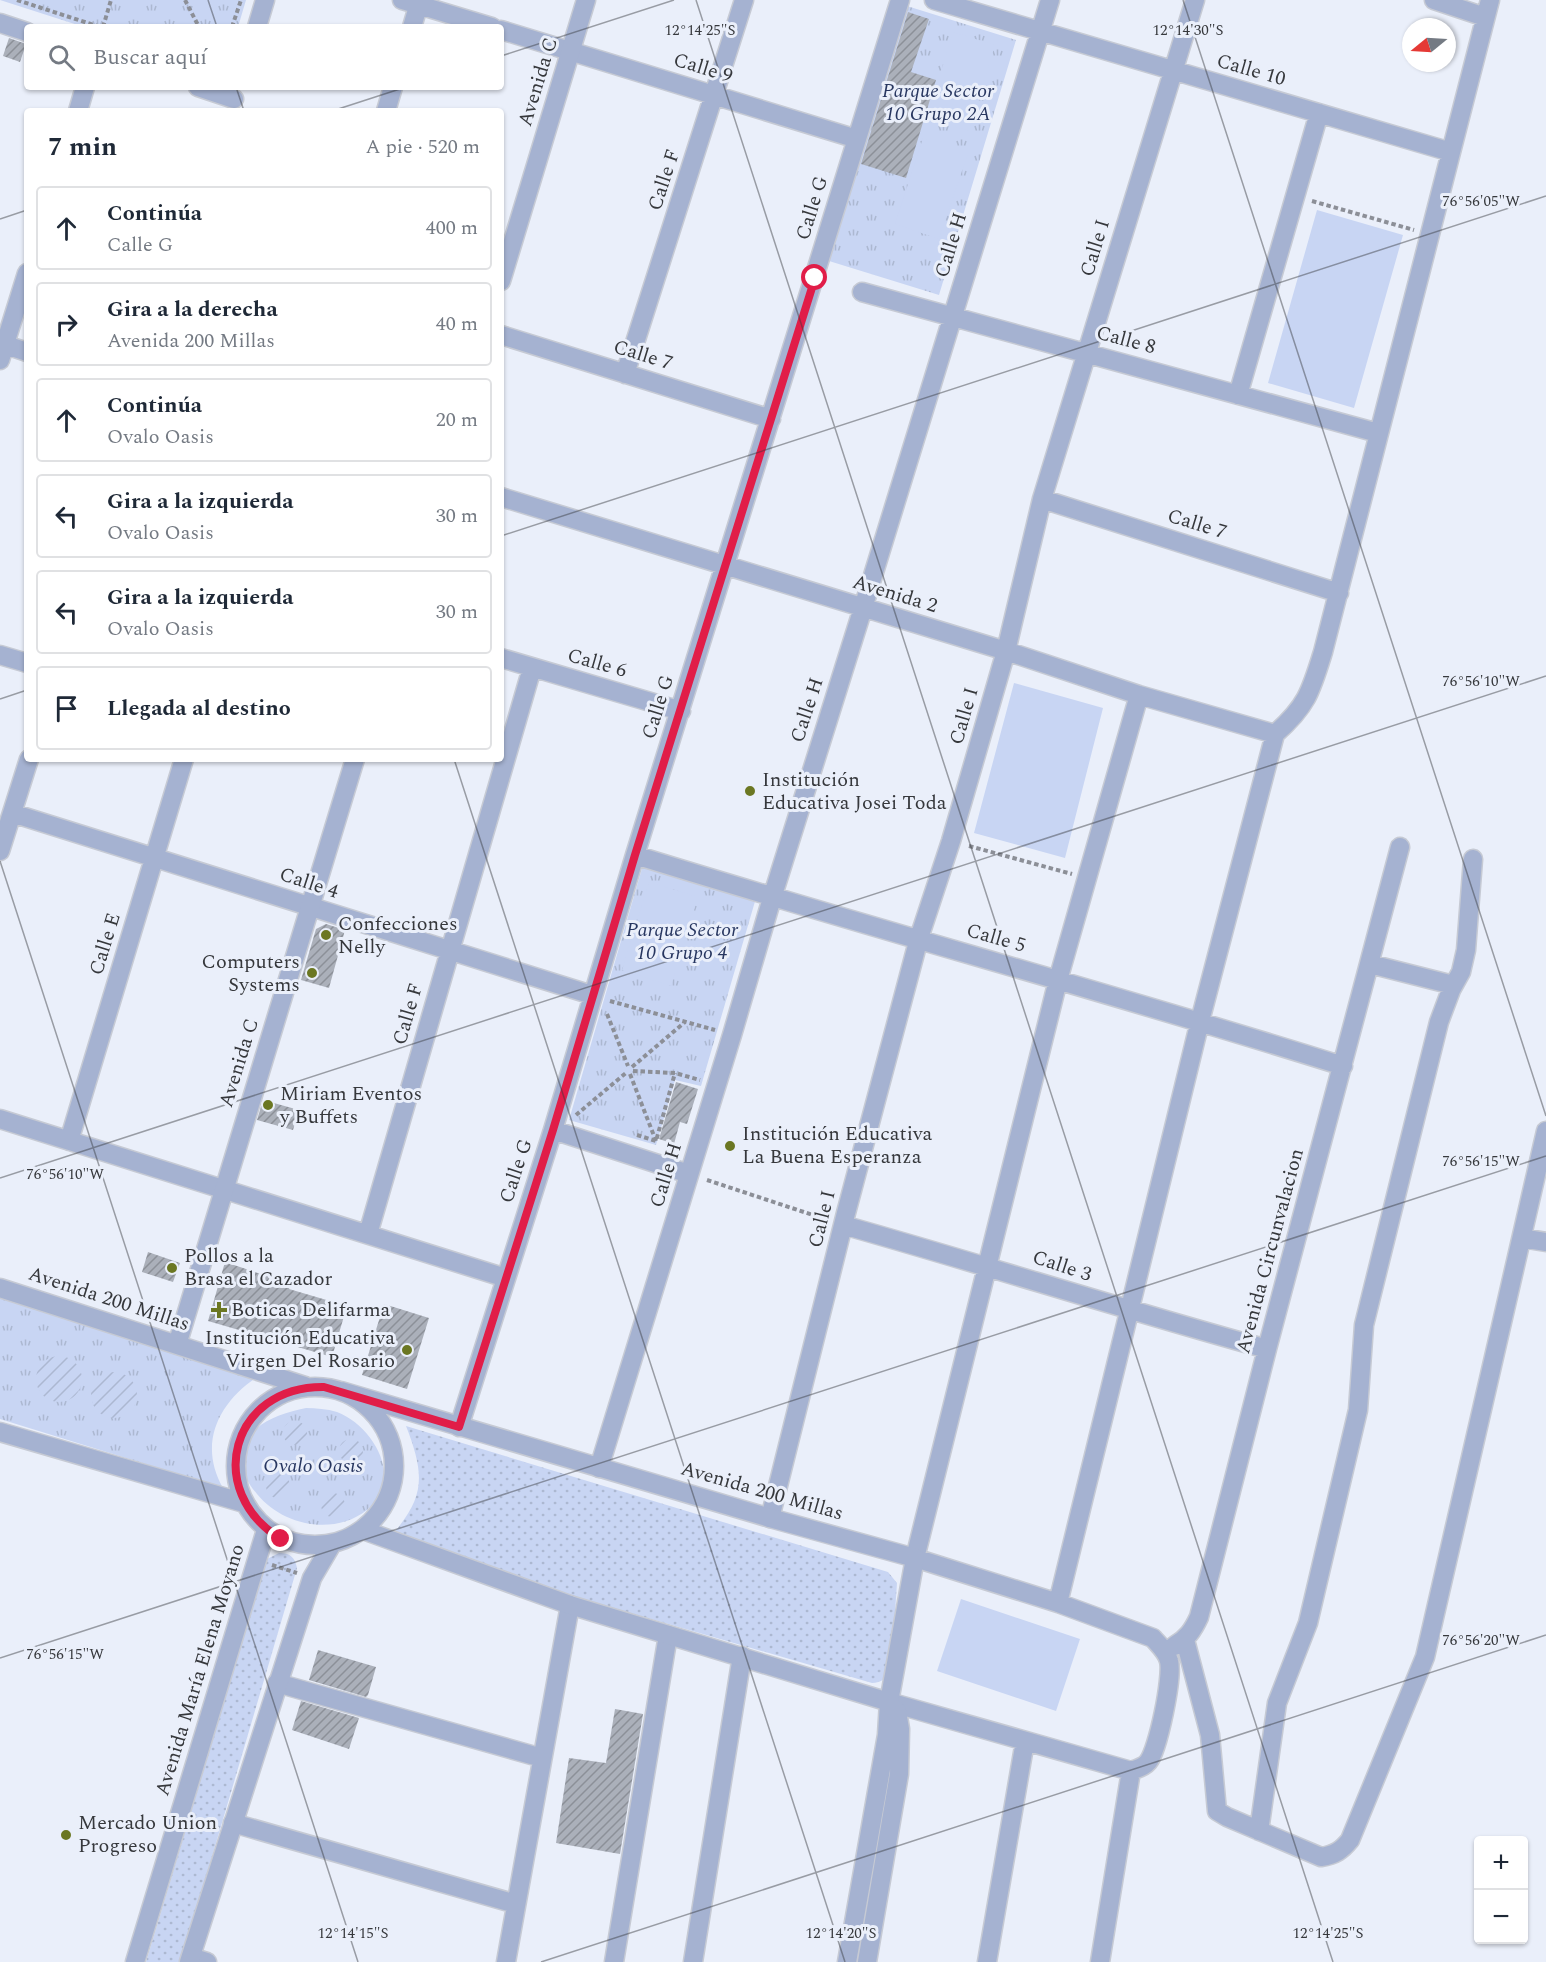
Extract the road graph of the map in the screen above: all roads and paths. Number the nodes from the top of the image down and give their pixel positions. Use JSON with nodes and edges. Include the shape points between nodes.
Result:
{"nodes":[{"id":1,"x":17,"y":0,"type":"edge"},
{"id":2,"x":111,"y":0,"type":"edge"},
{"id":3,"x":185,"y":0,"type":"edge"},
{"id":4,"x":241,"y":0,"type":"edge"},
{"id":5,"x":265,"y":0,"type":"edge"},
{"id":6,"x":586,"y":0,"type":"edge"},
{"id":7,"x":744,"y":0,"type":"edge"},
{"id":8,"x":900,"y":0,"type":"edge"},
{"id":9,"x":934,"y":0,"type":"edge"},
{"id":10,"x":1050,"y":0,"type":"edge"},
{"id":11,"x":1195,"y":0,"type":"edge"},
{"id":12,"x":1434,"y":0,"type":"edge"},
{"id":13,"x":414,"y":2,"type":"edge"},
{"id":14,"x":1488,"y":9,"type":"edge"},
{"id":15,"x":0,"y":23,"type":"edge"},
{"id":16,"x":93,"y":24,"type":"edge"},
{"id":17,"x":103,"y":24,"type":"edge"},
{"id":18,"x":197,"y":24,"type":"edge"},
{"id":19,"x":233,"y":24,"type":"edge"},
{"id":20,"x":258,"y":24,"type":"edge"},
{"id":21,"x":412,"y":24,"type":"edge"},
{"id":22,"x":483,"y":24,"type":"edge"},
{"id":23,"x":24,"y":31,"type":"edge"},
{"id":24,"x":504,"y":31,"type":"edge"},
{"id":25,"x":1040,"y":31,"type":"junction"},
{"id":26,"x":571,"y":51,"type":"junction"},
{"id":27,"x":1173,"y":70,"type":"junction"},
{"id":28,"x":84,"y":90,"type":"edge"},
{"id":29,"x":207,"y":90,"type":"edge"},
{"id":30,"x":392,"y":90,"type":"edge"},
{"id":31,"x":715,"y":96,"type":"junction"},
{"id":32,"x":234,"y":99,"type":"edge"},
{"id":33,"x":79,"y":108,"type":"edge"},
{"id":34,"x":387,"y":108,"type":"edge"},
{"id":35,"x":1319,"y":113,"type":"junction"},
{"id":36,"x":857,"y":139,"type":"junction"},
{"id":37,"x":1451,"y":152,"type":"junction"},
{"id":38,"x":1295,"y":196,"type":"junction"},
{"id":39,"x":1430,"y":234,"type":"junction"},
{"id":40,"x":504,"y":271,"type":"edge"},
{"id":41,"x":24,"y":282,"type":"edge"},
{"id":42,"x":862,"y":292,"type":"dead end"},
{"id":43,"x":953,"y":316,"type":"junction"},
{"id":44,"x":504,"y":336,"type":"edge"},
{"id":45,"x":2,"y":349,"type":"edge"},
{"id":46,"x":24,"y":352,"type":"edge"},
{"id":47,"x":1086,"y":353,"type":"junction"},
{"id":48,"x":625,"y":374,"type":"junction"},
{"id":49,"x":1238,"y":394,"type":"junction"},
{"id":50,"x":771,"y":419,"type":"junction"},
{"id":51,"x":1378,"y":434,"type":"junction"},
{"id":52,"x":504,"y":498,"type":"edge"},
{"id":53,"x":1042,"y":499,"type":"junction"},
{"id":54,"x":726,"y":566,"type":"junction"},
{"id":55,"x":1339,"y":593,"type":"junction"},
{"id":56,"x":863,"y":608,"type":"junction"},
{"id":57,"x":1006,"y":651,"type":"junction"},
{"id":58,"x":0,"y":655,"type":"edge"},
{"id":59,"x":504,"y":659,"type":"edge"},
{"id":60,"x":24,"y":662,"type":"edge"},
{"id":61,"x":532,"y":668,"type":"junction"},
{"id":62,"x":1139,"y":695,"type":"junction"},
{"id":63,"x":681,"y":711,"type":"junction"},
{"id":64,"x":1275,"y":734,"type":"junction"},
{"id":65,"x":28,"y":762,"type":"edge"},
{"id":66,"x":183,"y":762,"type":"edge"},
{"id":67,"x":354,"y":762,"type":"edge"},
{"id":68,"x":12,"y":813,"type":"junction"},
{"id":69,"x":951,"y":841,"type":"junction"},
{"id":70,"x":1400,"y":847,"type":"dead end"},
{"id":71,"x":0,"y":851,"type":"edge"},
{"id":72,"x":635,"y":855,"type":"junction"},
{"id":73,"x":154,"y":858,"type":"junction"},
{"id":74,"x":1473,"y":859,"type":"dead end"},
{"id":75,"x":1087,"y":878,"type":"junction"},
{"id":76,"x":772,"y":898,"type":"junction"},
{"id":77,"x":310,"y":906,"type":"junction"},
{"id":78,"x":919,"y":938,"type":"junction"},
{"id":79,"x":450,"y":952,"type":"junction"},
{"id":80,"x":1370,"y":964,"type":"junction"},
{"id":81,"x":1058,"y":980,"type":"junction"},
{"id":82,"x":1453,"y":986,"type":"junction"},
{"id":83,"x":599,"y":1002,"type":"junction"},
{"id":84,"x":602,"y":1020,"type":"dead end"},
{"id":85,"x":1200,"y":1021,"type":"junction"},
{"id":86,"x":685,"y":1022,"type":"junction"},
{"id":87,"x":732,"y":1035,"type":"junction"},
{"id":88,"x":1343,"y":1066,"type":"junction"},
{"id":89,"x":630,"y":1070,"type":"junction"},
{"id":90,"x":675,"y":1073,"type":"junction"},
{"id":91,"x":717,"y":1085,"type":"junction"},
{"id":92,"x":577,"y":1107,"type":"dead end"},
{"id":93,"x":574,"y":1118,"type":"junction"},
{"id":94,"x":0,"y":1119,"type":"edge"},
{"id":95,"x":584,"y":1120,"type":"dead end"},
{"id":96,"x":553,"y":1130,"type":"junction"},
{"id":97,"x":1546,"y":1131,"type":"edge"},
{"id":98,"x":636,"y":1135,"type":"dead end"},
{"id":99,"x":69,"y":1141,"type":"junction"},
{"id":100,"x":656,"y":1141,"type":"junction"},
{"id":101,"x":650,"y":1162,"type":"junction"},
{"id":102,"x":689,"y":1174,"type":"junction"},
{"id":103,"x":224,"y":1189,"type":"junction"},
{"id":104,"x":843,"y":1226,"type":"junction"},
{"id":105,"x":368,"y":1234,"type":"junction"},
{"id":106,"x":1522,"y":1238,"type":"junction"},
{"id":107,"x":1546,"y":1242,"type":"edge"},
{"id":108,"x":986,"y":1265,"type":"junction"},
{"id":109,"x":506,"y":1278,"type":"junction"},
{"id":110,"x":0,"y":1288,"type":"edge"},
{"id":111,"x":1130,"y":1311,"type":"junction"},
{"id":112,"x":177,"y":1345,"type":"junction"},
{"id":113,"x":1267,"y":1349,"type":"junction"},
{"id":114,"x":306,"y":1387,"type":"junction"},
{"id":115,"x":340,"y":1391,"type":"junction"},
{"id":116,"x":459,"y":1427,"type":"junction"},
{"id":117,"x":0,"y":1432,"type":"edge"},
{"id":118,"x":599,"y":1468,"type":"junction"},
{"id":119,"x":244,"y":1503,"type":"junction"},
{"id":120,"x":770,"y":1518,"type":"junction"},
{"id":121,"x":266,"y":1530,"type":"junction"},
{"id":122,"x":363,"y":1530,"type":"junction"},
{"id":123,"x":332,"y":1544,"type":"junction"},
{"id":124,"x":915,"y":1558,"type":"junction"},
{"id":125,"x":257,"y":1561,"type":"junction"},
{"id":126,"x":312,"y":1578,"type":"junction"},
{"id":127,"x":1058,"y":1603,"type":"junction"},
{"id":128,"x":570,"y":1605,"type":"junction"},
{"id":129,"x":668,"y":1635,"type":"junction"},
{"id":130,"x":1185,"y":1640,"type":"junction"},
{"id":131,"x":1163,"y":1650,"type":"junction"},
{"id":132,"x":742,"y":1656,"type":"junction"},
{"id":133,"x":277,"y":1683,"type":"junction"},
{"id":134,"x":889,"y":1702,"type":"junction"},
{"id":135,"x":1024,"y":1741,"type":"junction"},
{"id":136,"x":542,"y":1758,"type":"junction"},
{"id":137,"x":1131,"y":1771,"type":"junction"},
{"id":138,"x":233,"y":1823,"type":"junction"},
{"id":139,"x":1259,"y":1831,"type":"junction"},
{"id":140,"x":516,"y":1904,"type":"junction"},
{"id":141,"x":196,"y":1960,"type":"edge"},
{"id":142,"x":135,"y":1962,"type":"edge"},
{"id":143,"x":506,"y":1962,"type":"edge"},
{"id":144,"x":615,"y":1962,"type":"edge"},
{"id":145,"x":693,"y":1962,"type":"edge"},
{"id":146,"x":847,"y":1962,"type":"edge"},
{"id":147,"x":867,"y":1962,"type":"edge"},
{"id":148,"x":987,"y":1962,"type":"edge"},
{"id":149,"x":1100,"y":1962,"type":"edge"}],
"edges":[{"from":1,"to":16,"type":"path"},
{"from":2,"to":17,"type":"path"},
{"from":3,"to":18,"type":"path"},
{"from":4,"to":19,"type":"path"},
{"from":5,"to":20,"type":"street"},
{"from":6,"to":26,"type":"street","name":"Avenida C"},
{"from":7,"to":31,"type":"street","name":"Calle F"},
{"from":8,"to":36,"type":"street","name":"Calle G"},
{"from":9,"to":25,"type":"street","name":"Calle 10"},
{"from":10,"to":25,"type":"street","name":"Calle H"},
{"from":11,"to":27,"type":"street","name":"Calle I"},
{"from":12,"to":14,"type":"street"},
{"from":13,"to":21,"type":"street"},
{"from":13,"to":22,"type":"street"},
{"from":14,"to":37,"type":"street"},
{"from":15,"to":23,"type":"street"},
{"from":24,"to":26,"type":"street","name":"Calle 9"},
{"from":25,"to":27,"type":"street","name":"Calle 10"},
{"from":25,"to":43,"type":"street","name":"Calle H"},
{"from":26,"to":31,"type":"street","name":"Calle 9"},
{"from":26,"to":40,"type":"street","name":"Avenida C"},
{"from":27,"to":35,"type":"street","name":"Calle 10"},
{"from":27,"to":47,"type":"street","name":"Calle I"},
{"from":28,"to":33,"type":"street"},
{"from":29,"to":32,"type":"street"},
{"from":30,"to":34,"type":"street"},
{"from":31,"to":36,"type":"street","name":"Calle 9"},
{"from":31,"to":48,"type":"street","name":"Calle F"},
{"from":35,"to":37,"type":"street","name":"Calle 10"},
{"from":35,"to":38,"type":"street"},
{"from":36,"to":50,"type":"street","name":"Calle G"},
{"from":37,"to":39,"type":"street"},
{"from":38,"to":39,"type":"path"},
{"from":38,"to":49,"type":"street"},
{"from":39,"to":51,"type":"street"},
{"from":41,"to":45,"type":"street"},
{"from":42,"to":43,"type":"street","name":"Calle 8"},
{"from":43,"to":47,"type":"street","name":"Calle 8"},
{"from":43,"to":56,"type":"street","name":"Calle H"},
{"from":44,"to":48,"type":"street","name":"Calle 7"},
{"from":45,"to":46,"type":"street"},
{"from":47,"to":49,"type":"street","name":"Calle 8"},
{"from":47,"to":53,"type":"street","name":"Calle I"},
{"from":48,"to":50,"type":"street","name":"Calle 7"},
{"from":49,"to":51,"type":"street","name":"Calle 8"},
{"from":50,"to":54,"type":"street","name":"Calle G"},
{"from":51,"to":55,"type":"street"},
{"from":52,"to":54,"type":"street","name":"Avenida 2"},
{"from":53,"to":55,"type":"street","name":"Calle 7"},
{"from":53,"to":57,"type":"street","name":"Calle I"},
{"from":54,"to":56,"type":"street","name":"Avenida 2"},
{"from":54,"to":63,"type":"street","name":"Calle G"},
{"from":55,"to":64,"type":"street","via":[[1311,690],[1295,717]]},
{"from":56,"to":57,"type":"street","name":"Avenida 2"},
{"from":56,"to":76,"type":"street","name":"Calle H"},
{"from":57,"to":62,"type":"street","name":"Avenida 2"},
{"from":57,"to":69,"type":"street","name":"Calle I"},
{"from":58,"to":60,"type":"street"},
{"from":59,"to":61,"type":"street","name":"Calle 6"},
{"from":61,"to":63,"type":"street","name":"Calle 6"},
{"from":61,"to":79,"type":"street","name":"Calle F"},
{"from":62,"to":64,"type":"street","name":"Avenida 2"},
{"from":62,"to":75,"type":"street"},
{"from":63,"to":72,"type":"street","name":"Calle G"},
{"from":64,"to":85,"type":"street"},
{"from":65,"to":68,"type":"street"},
{"from":66,"to":73,"type":"street","name":"Calle E"},
{"from":67,"to":77,"type":"street","name":"Avenida C"},
{"from":68,"to":71,"type":"street"},
{"from":68,"to":73,"type":"street","name":"Calle 4"},
{"from":69,"to":75,"type":"path"},
{"from":69,"to":78,"type":"street","name":"Calle I"},
{"from":70,"to":80,"type":"street","name":"Avenida Circunvalacion"},
{"from":72,"to":76,"type":"street","name":"Calle 5"},
{"from":72,"to":83,"type":"street","name":"Calle G"},
{"from":73,"to":77,"type":"street","name":"Calle 4"},
{"from":73,"to":99,"type":"street","name":"Calle E"},
{"from":74,"to":82,"type":"street","via":[[1466,950]]},
{"from":75,"to":81,"type":"street"},
{"from":76,"to":78,"type":"street","name":"Calle 5"},
{"from":76,"to":87,"type":"street","name":"Calle H"},
{"from":77,"to":79,"type":"street","name":"Calle 4"},
{"from":77,"to":103,"type":"street","name":"Avenida C"},
{"from":78,"to":81,"type":"street","name":"Calle 5"},
{"from":78,"to":104,"type":"street","name":"Calle I"},
{"from":79,"to":83,"type":"street","name":"Calle 4"},
{"from":79,"to":105,"type":"street","name":"Calle F"},
{"from":80,"to":82,"type":"street"},
{"from":80,"to":88,"type":"street","name":"Avenida Circunvalacion"},
{"from":81,"to":85,"type":"street","name":"Calle 5"},
{"from":81,"to":108,"type":"street"},
{"from":82,"to":139,"type":"street","via":[[1438,1022],[1364,1325],[1358,1410],[1308,1623],[1277,1703]]},
{"from":83,"to":84,"type":"path"},
{"from":83,"to":86,"type":"path","via":[[607,1000]]},
{"from":83,"to":89,"type":"path"},
{"from":83,"to":96,"type":"street","name":"Calle G"},
{"from":85,"to":88,"type":"street","name":"Calle 5"},
{"from":85,"to":111,"type":"street"},
{"from":86,"to":87,"type":"path"},
{"from":86,"to":89,"type":"path"},
{"from":87,"to":91,"type":"street","name":"Calle H"},
{"from":88,"to":113,"type":"street","name":"Avenida Circunvalacion"},
{"from":89,"to":90,"type":"path"},
{"from":89,"to":93,"type":"path"},
{"from":89,"to":100,"type":"path"},
{"from":90,"to":91,"type":"path"},
{"from":90,"to":100,"type":"path"},
{"from":91,"to":102,"type":"street","name":"Calle H"},
{"from":92,"to":93,"type":"path"},
{"from":93,"to":95,"type":"path"},
{"from":94,"to":99,"type":"street"},
{"from":96,"to":101,"type":"street"},
{"from":96,"to":109,"type":"street","name":"Calle G"},
{"from":97,"to":106,"type":"street"},
{"from":98,"to":100,"type":"path"},
{"from":99,"to":103,"type":"street"},
{"from":100,"to":101,"type":"path"},
{"from":101,"to":102,"type":"street"},
{"from":102,"to":104,"type":"path"},
{"from":102,"to":118,"type":"street","name":"Calle H"},
{"from":103,"to":105,"type":"street"},
{"from":103,"to":112,"type":"street","name":"Avenida C"},
{"from":104,"to":108,"type":"street","name":"Calle 3"},
{"from":104,"to":120,"type":"street","name":"Calle I"},
{"from":105,"to":109,"type":"street"},
{"from":106,"to":107,"type":"street"},
{"from":106,"to":139,"type":"street","via":[[1425,1657],[1350,1840],[1332,1856],[1321,1857]]},
{"from":108,"to":111,"type":"street","name":"Calle 3"},
{"from":108,"to":124,"type":"street"},
{"from":109,"to":116,"type":"street","name":"Calle G"},
{"from":110,"to":112,"type":"street","name":"Avenida 200 Millas"},
{"from":111,"to":113,"type":"street","name":"Calle 3"},
{"from":111,"to":127,"type":"street"},
{"from":112,"to":114,"type":"street","name":"Avenida 200 Millas"},
{"from":113,"to":130,"type":"street","name":"Avenida Circunvalacion","via":[[1199,1617]]},
{"from":114,"to":115,"type":"street"},
{"from":114,"to":119,"type":"street","via":[[267,1402],[249,1421],[236,1453],[235,1470]]},
{"from":115,"to":116,"type":"street","name":"Avenida 200 Millas"},
{"from":115,"to":122,"type":"street","via":[[370,1408],[389,1437],[393,1454],[394,1471],[385,1504]]},
{"from":116,"to":118,"type":"street","name":"Avenida 200 Millas"},
{"from":117,"to":119,"type":"street"},
{"from":118,"to":120,"type":"street","name":"Avenida 200 Millas"},
{"from":119,"to":121,"type":"street"},
{"from":120,"to":124,"type":"street","name":"Avenida 200 Millas"},
{"from":121,"to":123,"type":"street","via":[[297,1544]]},
{"from":121,"to":125,"type":"street","name":"Avenida María Elena Moyano"},
{"from":122,"to":123,"type":"street"},
{"from":122,"to":128,"type":"street"},
{"from":123,"to":126,"type":"street"},
{"from":124,"to":127,"type":"street","name":"Avenida 200 Millas"},
{"from":124,"to":134,"type":"street"},
{"from":125,"to":126,"type":"path"},
{"from":125,"to":142,"type":"street","name":"Avenida María Elena Moyano"},
{"from":126,"to":133,"type":"street"},
{"from":127,"to":131,"type":"street","name":"Avenida 200 Millas","via":[[1153,1638]]},
{"from":128,"to":129,"type":"street"},
{"from":128,"to":136,"type":"street"},
{"from":129,"to":132,"type":"street"},
{"from":129,"to":144,"type":"street"},
{"from":130,"to":131,"type":"street"},
{"from":130,"to":139,"type":"street","via":[[1210,1735],[1217,1811]]},
{"from":131,"to":137,"type":"street","via":[[1170,1676],[1155,1749],[1146,1765]]},
{"from":132,"to":134,"type":"street"},
{"from":132,"to":145,"type":"street"},
{"from":133,"to":136,"type":"street"},
{"from":133,"to":138,"type":"street"},
{"from":134,"to":135,"type":"street"},
{"from":134,"to":146,"type":"street","via":[[887,1735]]},
{"from":134,"to":147,"type":"street","via":[[897,1711],[900,1762]]},
{"from":135,"to":137,"type":"street"},
{"from":135,"to":148,"type":"street"},
{"from":136,"to":140,"type":"street"},
{"from":137,"to":149,"type":"street"},
{"from":138,"to":140,"type":"street"},
{"from":138,"to":141,"type":"street"},
{"from":140,"to":143,"type":"street"}]}
